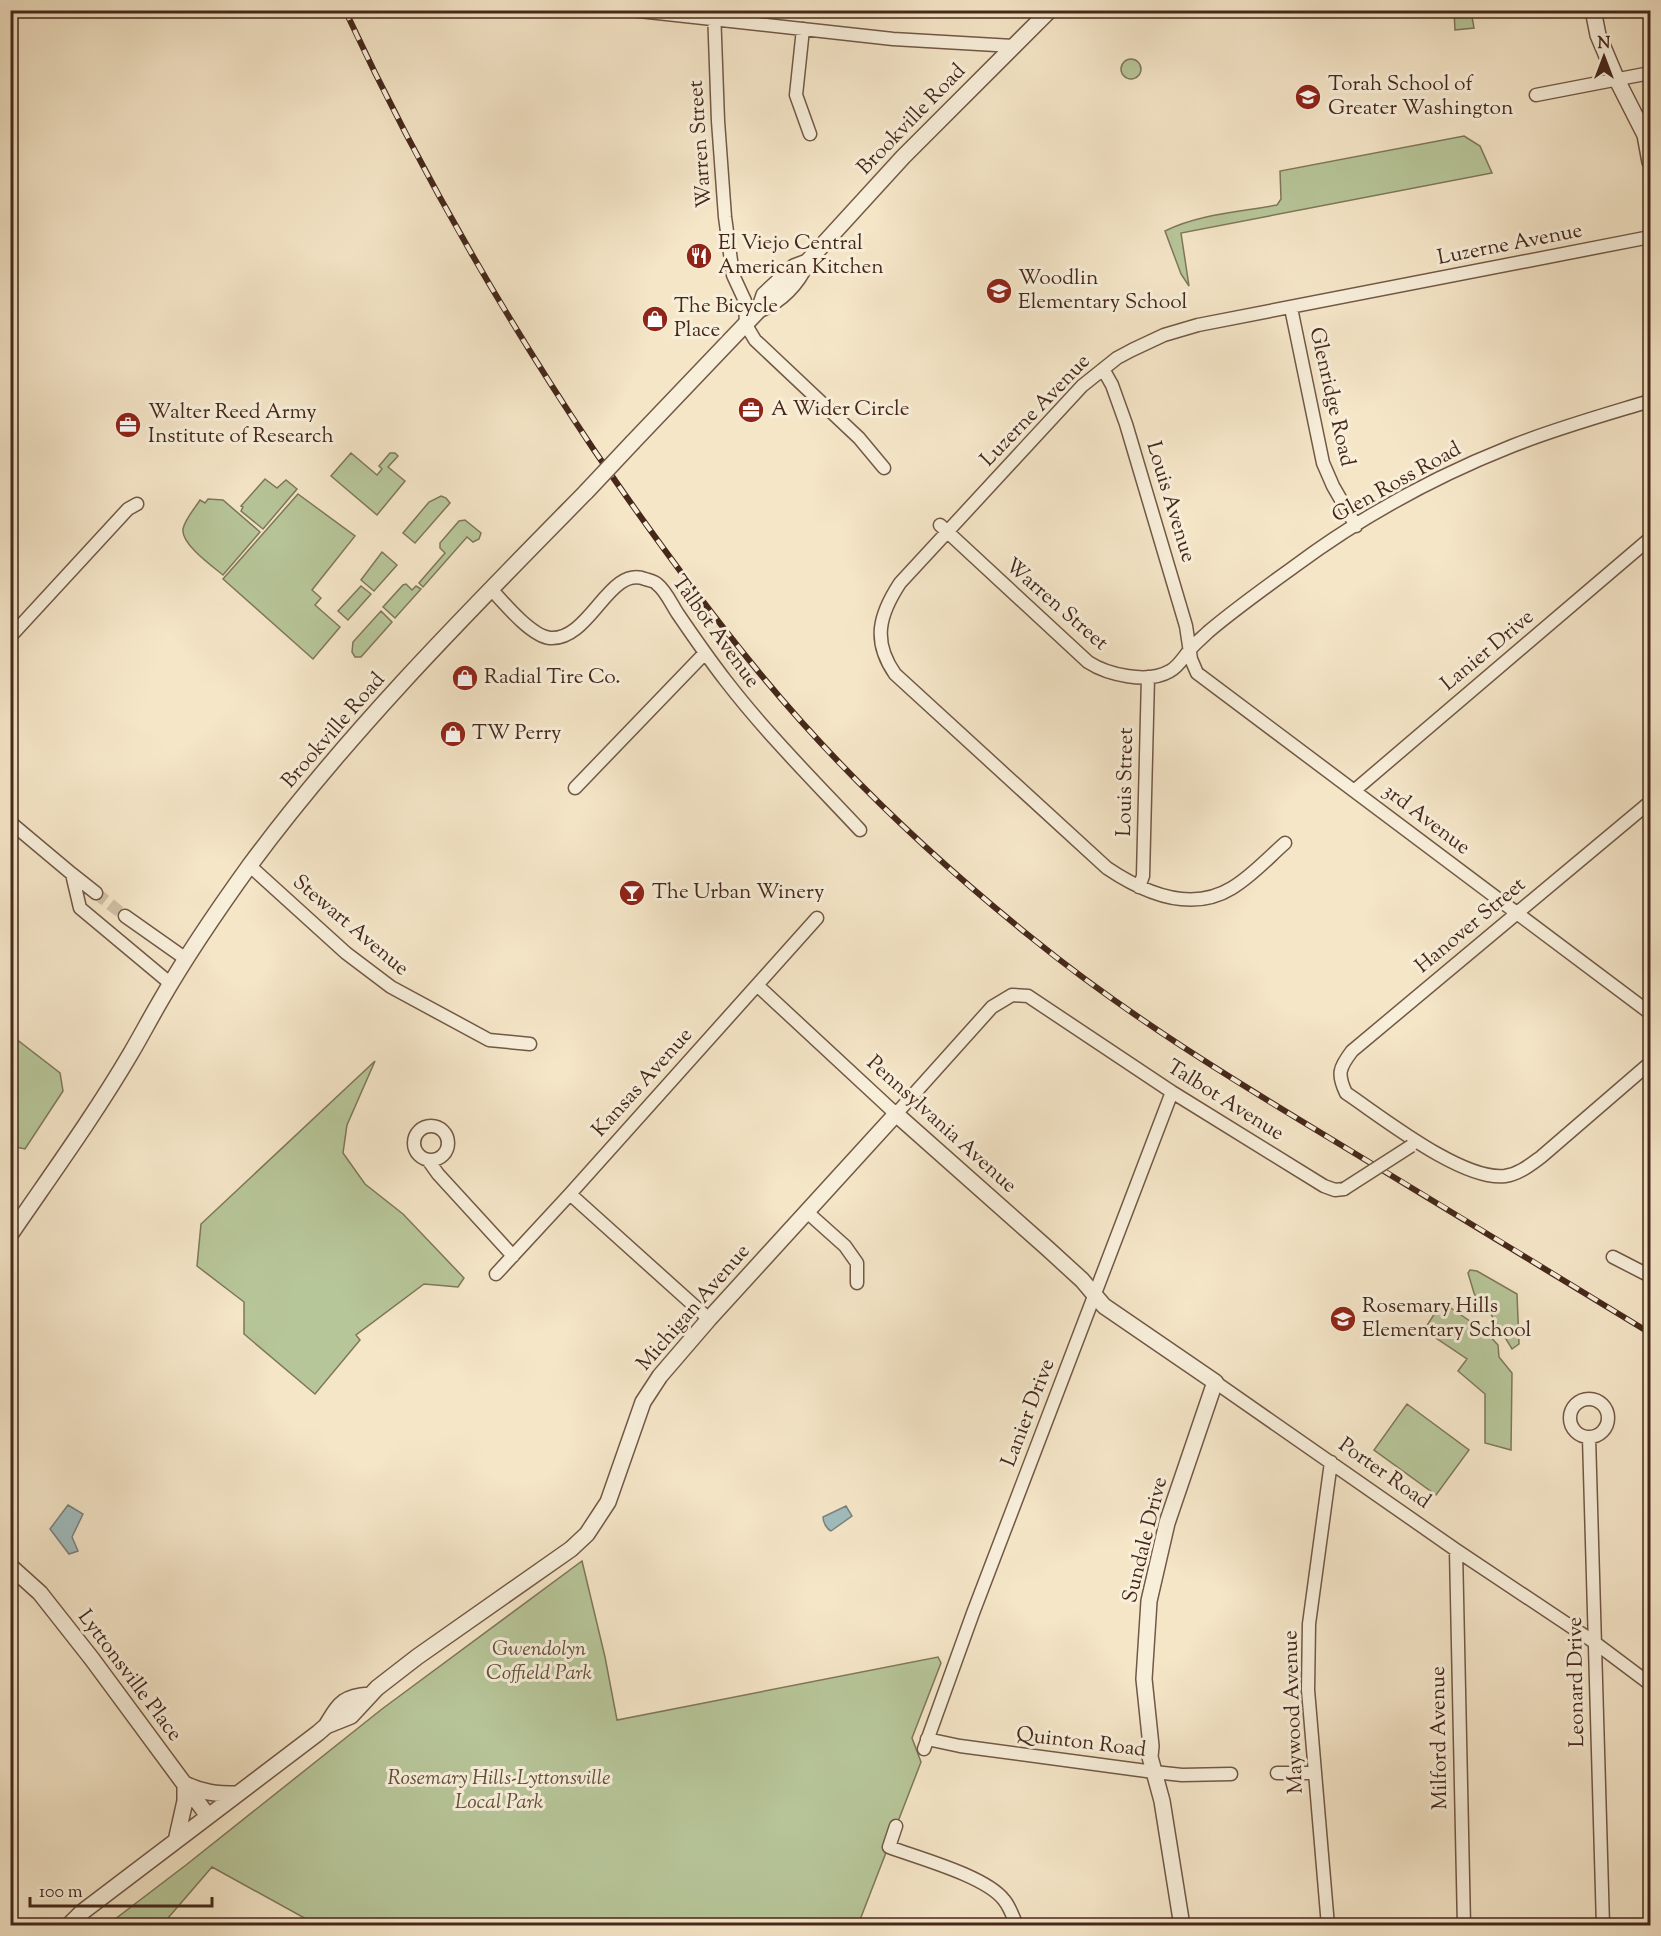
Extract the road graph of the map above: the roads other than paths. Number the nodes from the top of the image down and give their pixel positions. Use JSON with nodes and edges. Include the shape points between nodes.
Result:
{"nodes":[{"id":1,"x":630,"y":10,"type":"edge"},
{"id":2,"x":1050,"y":10,"type":"edge"},
{"id":3,"x":1593,"y":10,"type":"edge"},
{"id":4,"x":714,"y":16,"type":"edge"},
{"id":5,"x":803,"y":29,"type":"junction"},
{"id":6,"x":1013,"y":46,"type":"junction"},
{"id":7,"x":1650,"y":73,"type":"edge"},
{"id":8,"x":1617,"y":80,"type":"junction"},
{"id":9,"x":1536,"y":95,"type":"dead end"},
{"id":10,"x":810,"y":134,"type":"dead end"},
{"id":11,"x":1650,"y":162,"type":"edge"},
{"id":12,"x":1650,"y":237,"type":"edge"},
{"id":13,"x":1291,"y":308,"type":"junction"},
{"id":14,"x":746,"y":325,"type":"junction"},
{"id":15,"x":1103,"y":369,"type":"junction"},
{"id":16,"x":1650,"y":401,"type":"edge"},
{"id":17,"x":884,"y":468,"type":"dead end"},
{"id":18,"x":137,"y":504,"type":"dead end"},
{"id":19,"x":1356,"y":525,"type":"junction"},
{"id":20,"x":943,"y":529,"type":"junction"},
{"id":21,"x":1647,"y":541,"type":"dead end"},
{"id":22,"x":491,"y":589,"type":"junction"},
{"id":23,"x":10,"y":638,"type":"edge"},
{"id":24,"x":1190,"y":650,"type":"junction"},
{"id":25,"x":705,"y":653,"type":"junction"},
{"id":26,"x":1148,"y":677,"type":"junction"},
{"id":27,"x":574,"y":788,"type":"dead end"},
{"id":28,"x":1355,"y":790,"type":"junction"},
{"id":29,"x":1650,"y":802,"type":"edge"},
{"id":30,"x":10,"y":822,"type":"edge"},
{"id":31,"x":860,"y":830,"type":"dead end"},
{"id":32,"x":1285,"y":843,"type":"dead end"},
{"id":33,"x":250,"y":866,"type":"junction"},
{"id":34,"x":72,"y":874,"type":"junction"},
{"id":35,"x":1139,"y":887,"type":"junction"},
{"id":36,"x":96,"y":893,"type":"tunnel mouth"},
{"id":37,"x":1517,"y":912,"type":"junction"},
{"id":38,"x":125,"y":915,"type":"tunnel mouth"},
{"id":39,"x":817,"y":918,"type":"dead end"},
{"id":40,"x":186,"y":959,"type":"junction"},
{"id":41,"x":171,"y":984,"type":"junction"},
{"id":42,"x":758,"y":986,"type":"junction"},
{"id":43,"x":1012,"y":995,"type":"joint"},
{"id":44,"x":1650,"y":1013,"type":"edge"},
{"id":45,"x":530,"y":1044,"type":"dead end"},
{"id":46,"x":1650,"y":1063,"type":"edge"},
{"id":47,"x":1172,"y":1092,"type":"junction"},
{"id":48,"x":896,"y":1114,"type":"junction"},
{"id":49,"x":1415,"y":1144,"type":"junction"},
{"id":50,"x":428,"y":1160,"type":"dead end"},
{"id":51,"x":570,"y":1194,"type":"junction"},
{"id":52,"x":807,"y":1212,"type":"junction"},
{"id":53,"x":10,"y":1235,"type":"edge"},
{"id":54,"x":513,"y":1256,"type":"junction"},
{"id":55,"x":1613,"y":1257,"type":"dead end"},
{"id":56,"x":496,"y":1274,"type":"dead end"},
{"id":57,"x":1650,"y":1276,"type":"edge"},
{"id":58,"x":858,"y":1283,"type":"dead end"},
{"id":59,"x":1095,"y":1295,"type":"junction"},
{"id":60,"x":709,"y":1319,"type":"junction"},
{"id":61,"x":1215,"y":1382,"type":"junction"},
{"id":62,"x":1589,"y":1437,"type":"dead end"},
{"id":63,"x":1331,"y":1462,"type":"junction"},
{"id":64,"x":1456,"y":1550,"type":"junction"},
{"id":65,"x":12,"y":1567,"type":"edge"},
{"id":66,"x":1594,"y":1642,"type":"junction"},
{"id":67,"x":1650,"y":1684,"type":"edge"},
{"id":68,"x":926,"y":1744,"type":"joint"},
{"id":69,"x":1154,"y":1772,"type":"junction"},
{"id":70,"x":1277,"y":1773,"type":"dead end"},
{"id":71,"x":1314,"y":1773,"type":"junction"},
{"id":72,"x":1231,"y":1774,"type":"dead end"},
{"id":73,"x":185,"y":1784,"type":"junction"},
{"id":74,"x":237,"y":1794,"type":"junction"},
{"id":75,"x":208,"y":1816,"type":"junction"},
{"id":76,"x":896,"y":1826,"type":"dead end"},
{"id":77,"x":176,"y":1841,"type":"junction"},
{"id":78,"x":68,"y":1926,"type":"edge"},
{"id":79,"x":1017,"y":1926,"type":"edge"},
{"id":80,"x":1182,"y":1926,"type":"edge"},
{"id":81,"x":1328,"y":1926,"type":"edge"},
{"id":82,"x":1464,"y":1926,"type":"edge"},
{"id":83,"x":1603,"y":1926,"type":"edge"}],
"edges":[{"from":1,"to":4,"type":"street"},
{"from":2,"to":6,"type":"street","name":"Brookville Road"},
{"from":3,"to":8,"type":"street","via":[[1598,35]]},
{"from":4,"to":5,"type":"street"},
{"from":4,"to":14,"type":"street","name":"Warren Street","via":[[725,217],[733,275],[746,301]]},
{"from":5,"to":6,"type":"street"},
{"from":5,"to":10,"type":"street","via":[[796,95]]},
{"from":6,"to":14,"type":"street","name":"Brookville Road","via":[[807,262],[794,267],[764,295],[759,310]]},
{"from":7,"to":8,"type":"street"},
{"from":8,"to":9,"type":"street"},
{"from":8,"to":11,"type":"street","via":[[1645,135]]},
{"from":12,"to":13,"type":"street","name":"Luzerne Avenue"},
{"from":13,"to":15,"type":"street","name":"Luzerne Avenue","via":[[1164,335]]},
{"from":13,"to":19,"type":"street","name":"Glenridge Road","via":[[1323,463]]},
{"from":14,"to":17,"type":"street","via":[[755,340],[859,438]]},
{"from":14,"to":22,"type":"street","name":"Brookville Road","bridge":true},
{"from":15,"to":20,"type":"street","name":"Luzerne Avenue","via":[[1075,392]]},
{"from":15,"to":24,"type":"street","name":"Louis Avenue","via":[[1130,435],[1185,620]]},
{"from":16,"to":19,"type":"street","name":"Glen Ross Road","via":[[1477,461]]},
{"from":18,"to":23,"type":"street"},
{"from":19,"to":24,"type":"street","name":"Glen Ross Road","via":[[1297,564]]},
{"from":20,"to":26,"type":"street","name":"Warren Street","via":[[1088,662],[1120,675]]},
{"from":20,"to":35,"type":"street","name":"Luzerne Avenue","via":[[885,608],[880,635],[886,662],[905,685],[1107,868]]},
{"from":21,"to":28,"type":"street","name":"Lanier Drive"},
{"from":22,"to":25,"type":"street","name":"Talbot Avenue","via":[[533,630],[549,638],[567,634],[626,578],[640,577],[657,583]]},
{"from":22,"to":33,"type":"street","name":"Brookville Road","via":[[323,773]]},
{"from":24,"to":26,"type":"street","name":"Warren Street","via":[[1171,671]]},
{"from":24,"to":28,"type":"street","name":"3rd Avenue","via":[[1197,673]]},
{"from":25,"to":27,"type":"street"},
{"from":25,"to":31,"type":"street","name":"Talbot Avenue","via":[[755,718]]},
{"from":26,"to":35,"type":"street","name":"Louis Street","via":[[1143,876]]},
{"from":28,"to":37,"type":"street","name":"3rd Avenue"},
{"from":29,"to":37,"type":"street","name":"Hanover Street"},
{"from":30,"to":34,"type":"street"},
{"from":32,"to":35,"type":"street","via":[[1248,878],[1220,894],[1176,899]]},
{"from":33,"to":40,"type":"street","name":"Brookville Road"},
{"from":33,"to":45,"type":"street","name":"Stewart Avenue","via":[[346,953],[391,987],[489,1040]]},
{"from":34,"to":36,"type":"street"},
{"from":34,"to":41,"type":"street","via":[[80,908]]},
{"from":37,"to":44,"type":"street","name":"3rd Avenue"},
{"from":37,"to":49,"type":"street","name":"Hanover Street","via":[[1352,1051],[1342,1064],[1340,1081],[1346,1093]]},
{"from":38,"to":40,"type":"street"},
{"from":39,"to":42,"type":"street","name":"Kansas Avenue"},
{"from":40,"to":41,"type":"street","name":"Brookville Road"},
{"from":41,"to":53,"type":"street","name":"Brookville Road","via":[[83,1129]]},
{"from":42,"to":48,"type":"street","name":"Pennsylvania Avenue"},
{"from":42,"to":51,"type":"street","name":"Kansas Avenue"},
{"from":43,"to":47,"type":"street","name":"Talbot Avenue","via":[[1034,999]]},
{"from":43,"to":48,"type":"street","name":"Michigan Avenue","via":[[992,1006]]},
{"from":46,"to":49,"type":"street","via":[[1523,1170],[1504,1176],[1471,1170]]},
{"from":47,"to":49,"type":"street","name":"Talbot Avenue","bridge":true,"via":[[1335,1190],[1344,1189]]},
{"from":47,"to":59,"type":"street","name":"Lanier Drive"},
{"from":48,"to":52,"type":"street","name":"Michigan Avenue"},
{"from":48,"to":59,"type":"street","name":"Pennsylvania Avenue"},
{"from":50,"to":54,"type":"street"},
{"from":51,"to":54,"type":"street","name":"Kansas Avenue"},
{"from":51,"to":60,"type":"street"},
{"from":52,"to":58,"type":"street","via":[[846,1246],[858,1263]]},
{"from":52,"to":60,"type":"street","name":"Michigan Avenue"},
{"from":54,"to":56,"type":"street","name":"Kansas Avenue"},
{"from":55,"to":57,"type":"street"},
{"from":59,"to":61,"type":"street","name":"Porter Road","via":[[1104,1306]]},
{"from":59,"to":68,"type":"street","name":"Lanier Drive"},
{"from":60,"to":74,"type":"street","name":"Michigan Avenue","via":[[643,1402],[608,1502],[587,1534],[370,1695],[340,1703],[326,1726]]},
{"from":61,"to":63,"type":"street","name":"Porter Road"},
{"from":61,"to":69,"type":"street","name":"Sundale Drive","via":[[1167,1523],[1149,1601],[1144,1679]]},
{"from":62,"to":66,"type":"street","name":"Leonard Drive"},
{"from":63,"to":64,"type":"street","name":"Porter Road"},
{"from":63,"to":71,"type":"street","name":"Maywood Avenue","via":[[1309,1624],[1308,1690]]},
{"from":64,"to":66,"type":"street","name":"Porter Road"},
{"from":64,"to":82,"type":"street","name":"Milford Avenue"},
{"from":65,"to":73,"type":"street","name":"Lyttonsville Place","via":[[40,1593]]},
{"from":66,"to":67,"type":"street","name":"Porter Road"},
{"from":66,"to":83,"type":"street","name":"Leonard Drive"},
{"from":68,"to":69,"type":"street","name":"Quinton Road"},
{"from":69,"to":72,"type":"street","name":"Quinton Road"},
{"from":69,"to":80,"type":"street","name":"Sundale Drive"},
{"from":70,"to":71,"type":"street"},
{"from":71,"to":81,"type":"street","name":"Maywood Avenue"},
{"from":73,"to":74,"type":"street","via":[[214,1794]]},
{"from":73,"to":75,"type":"street","name":"Lyttonsville Place"},
{"from":73,"to":77,"type":"street","via":[[184,1813]]},
{"from":74,"to":75,"type":"street","name":"Michigan Avenue"},
{"from":75,"to":77,"type":"street","name":"Michigan Avenue"},
{"from":76,"to":79,"type":"street","via":[[889,1847],[971,1877],[992,1889],[1004,1900]]},
{"from":77,"to":78,"type":"street","name":"Michigan Avenue"}]}
